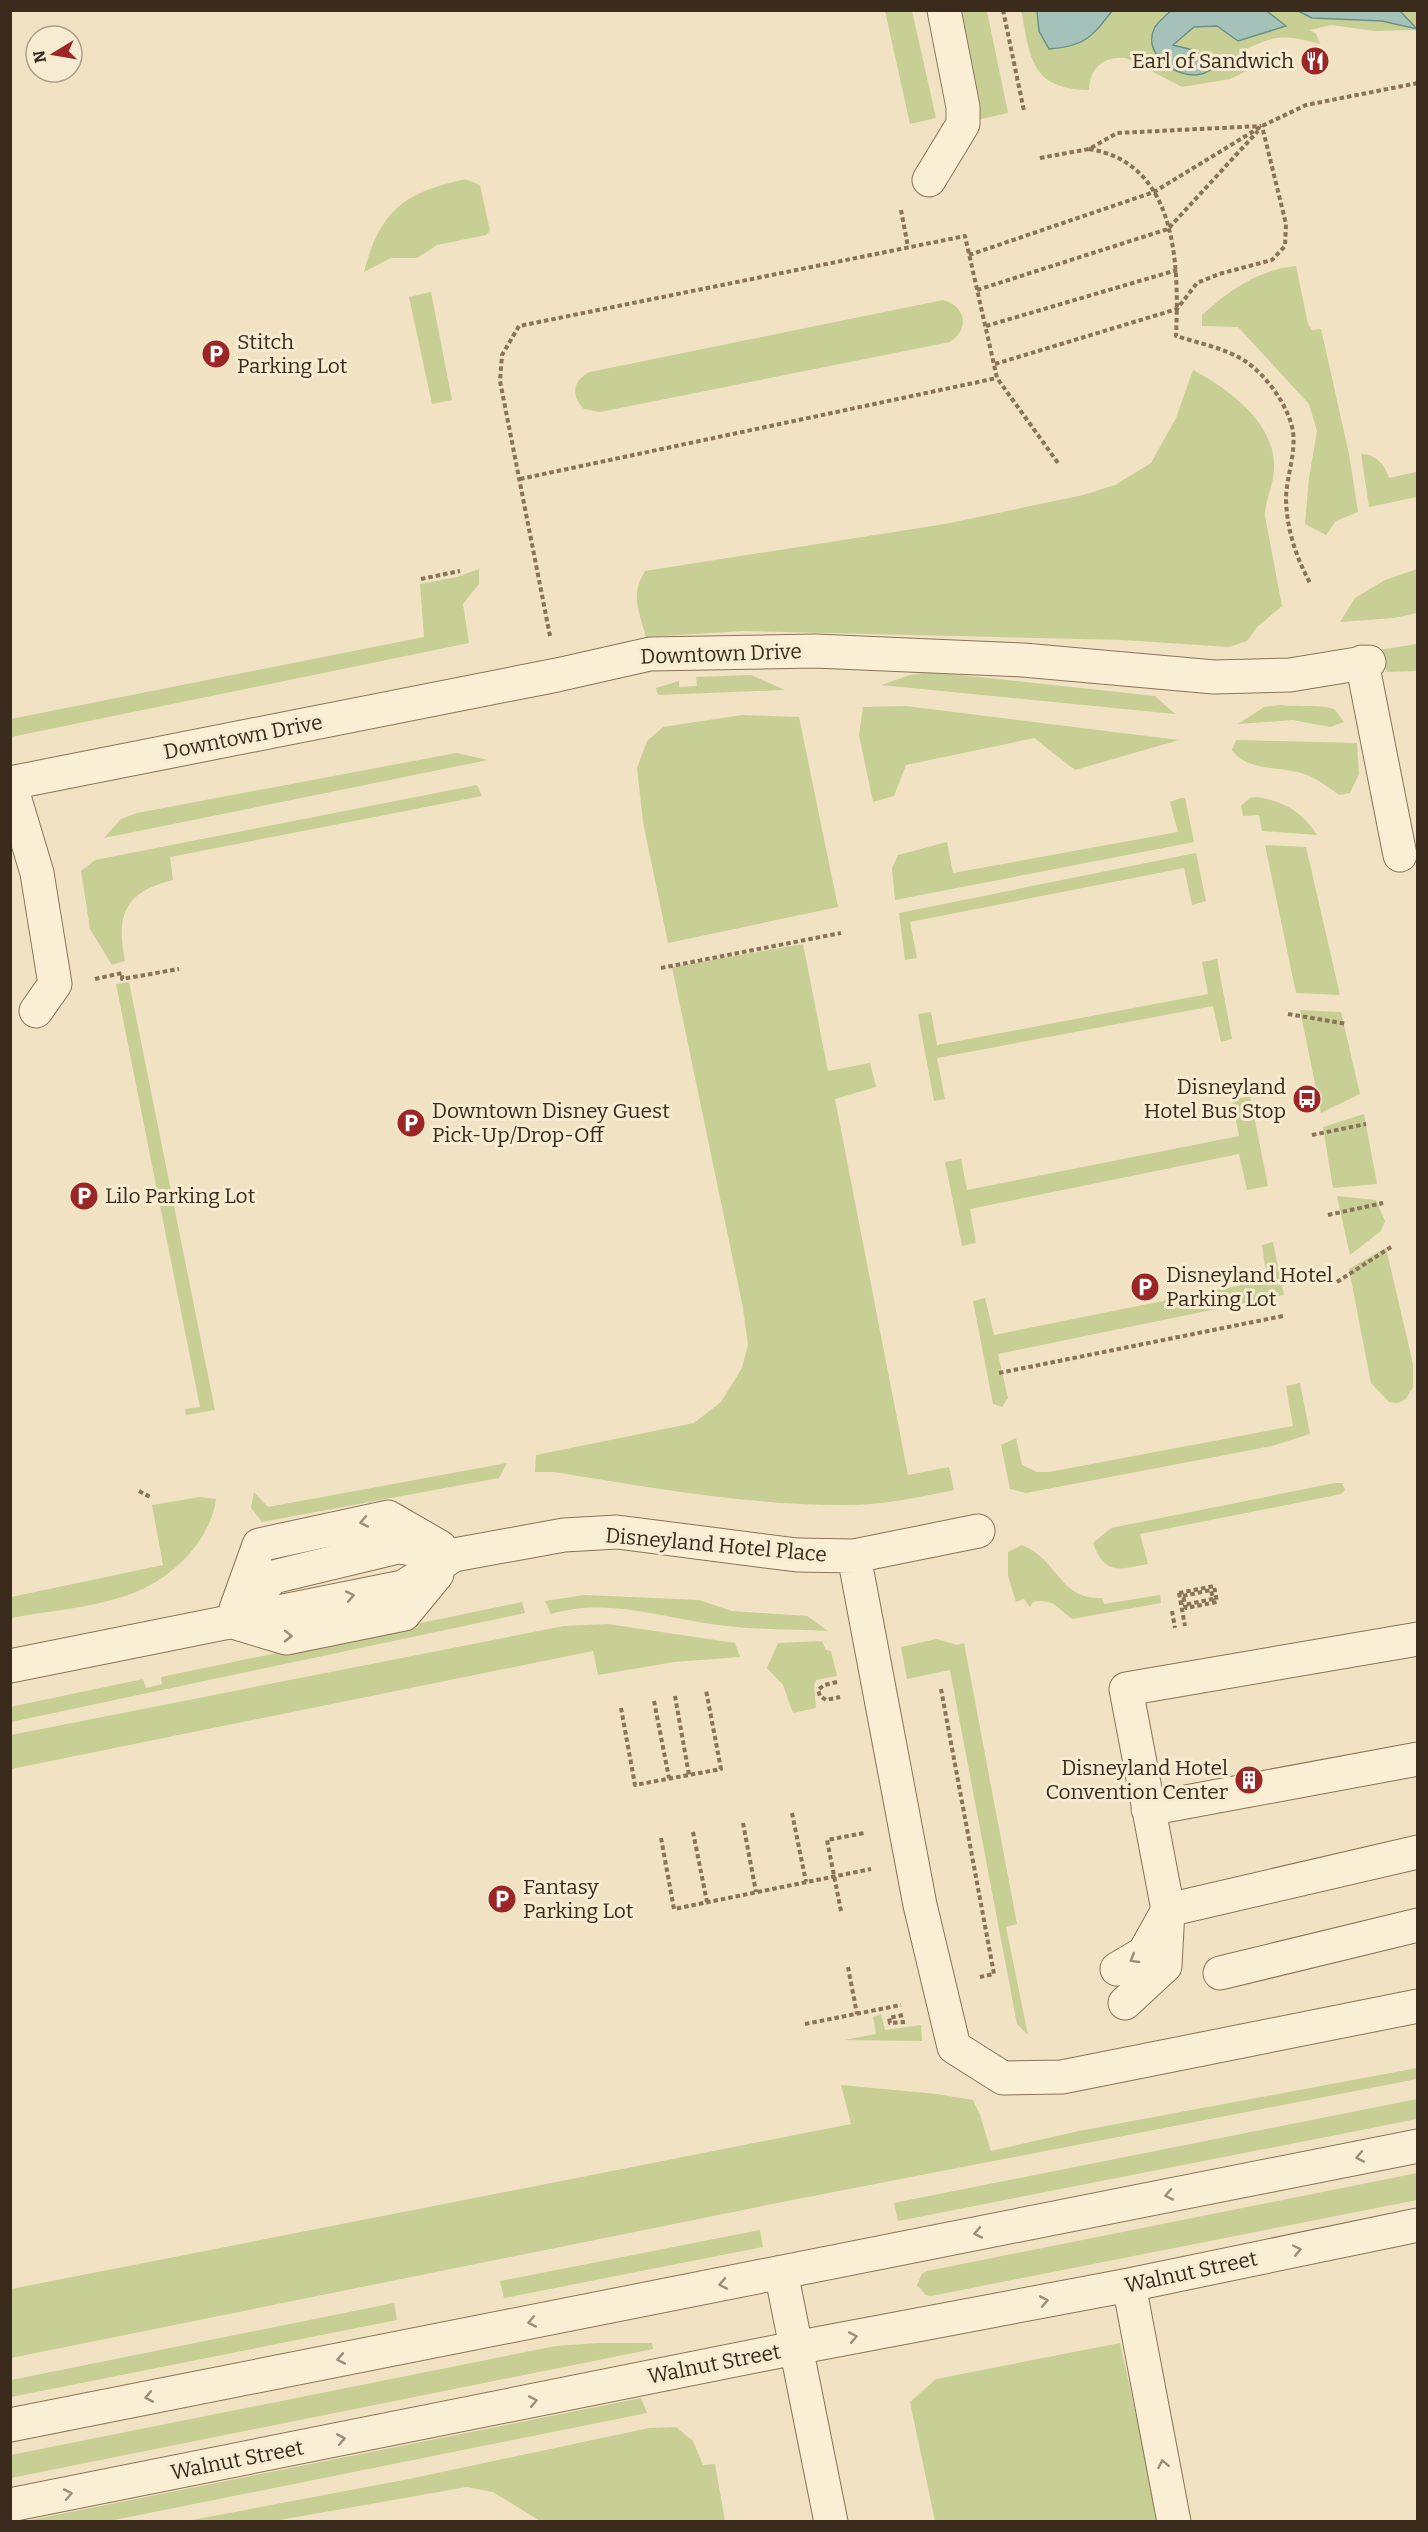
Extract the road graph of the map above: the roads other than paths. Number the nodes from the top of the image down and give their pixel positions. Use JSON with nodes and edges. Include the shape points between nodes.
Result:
{"nodes":[{"id":1,"x":944,"y":10,"type":"edge"},
{"id":2,"x":929,"y":180,"type":"dead end"},
{"id":3,"x":10,"y":783,"type":"edge"},
{"id":4,"x":1400,"y":855,"type":"dead end"},
{"id":5,"x":36,"y":1011,"type":"dead end"},
{"id":6,"x":978,"y":1531,"type":"dead end"},
{"id":7,"x":454,"y":1555,"type":"junction"},
{"id":8,"x":854,"y":1556,"type":"junction"},
{"id":9,"x":231,"y":1622,"type":"junction"},
{"id":10,"x":1418,"y":1639,"type":"edge"},
{"id":11,"x":10,"y":1666,"type":"edge"},
{"id":12,"x":1418,"y":1759,"type":"edge"},
{"id":13,"x":1148,"y":1809,"type":"junction"},
{"id":14,"x":1418,"y":1852,"type":"edge"},
{"id":15,"x":1168,"y":1910,"type":"junction"},
{"id":16,"x":1418,"y":1924,"type":"edge"},
{"id":17,"x":1117,"y":1969,"type":"dead end"},
{"id":18,"x":1220,"y":1973,"type":"dead end"},
{"id":19,"x":1125,"y":2003,"type":"dead end"},
{"id":20,"x":1418,"y":2006,"type":"edge"},
{"id":21,"x":1418,"y":2146,"type":"edge"},
{"id":22,"x":1418,"y":2225,"type":"edge"},
{"id":23,"x":781,"y":2272,"type":"junction"},
{"id":24,"x":1129,"y":2285,"type":"junction"},
{"id":25,"x":795,"y":2348,"type":"junction"},
{"id":26,"x":10,"y":2425,"type":"edge"},
{"id":27,"x":10,"y":2505,"type":"edge"},
{"id":28,"x":831,"y":2522,"type":"edge"},
{"id":29,"x":1174,"y":2522,"type":"edge"}],
"edges":[{"from":1,"to":2,"type":"street","via":[[963,124]]},
{"from":3,"to":4,"type":"street","name":"Downtown Drive","via":[[650,654],[747,650],[1023,660],[1214,677],[1290,675],[1366,662]]},
{"from":3,"to":5,"type":"street","via":[[37,873],[55,984]]},
{"from":6,"to":8,"type":"street","name":"Disneyland Hotel Place"},
{"from":7,"to":8,"type":"street","name":"Disneyland Hotel Place","via":[[564,1535],[617,1533],[797,1555]]},
{"from":7,"to":9,"type":"street","via":[[403,1587]]},
{"from":7,"to":9,"type":"street","one_way":true,"via":[[388,1517],[259,1545]]},
{"from":8,"to":20,"type":"street","via":[[920,1905],[954,2047],[1003,2078],[1062,2077]]},
{"from":9,"to":11,"type":"street"},
{"from":10,"to":13,"type":"street","via":[[1126,1689]]},
{"from":12,"to":13,"type":"street"},
{"from":13,"to":15,"type":"street"},
{"from":14,"to":15,"type":"street"},
{"from":15,"to":17,"type":"street","one_way":true,"via":[[1144,1953]]},
{"from":15,"to":19,"type":"street","via":[[1165,1966]]},
{"from":16,"to":18,"type":"street"},
{"from":21,"to":23,"type":"street","one_way":true},
{"from":24,"to":22,"type":"street","name":"Walnut Street","one_way":true},
{"from":23,"to":25,"type":"street"},
{"from":23,"to":26,"type":"street","one_way":true},
{"from":25,"to":24,"type":"street","name":"Walnut Street","one_way":true},
{"from":29,"to":24,"type":"street","one_way":true},
{"from":27,"to":25,"type":"street","name":"Walnut Street","one_way":true},
{"from":25,"to":28,"type":"street"}]}
